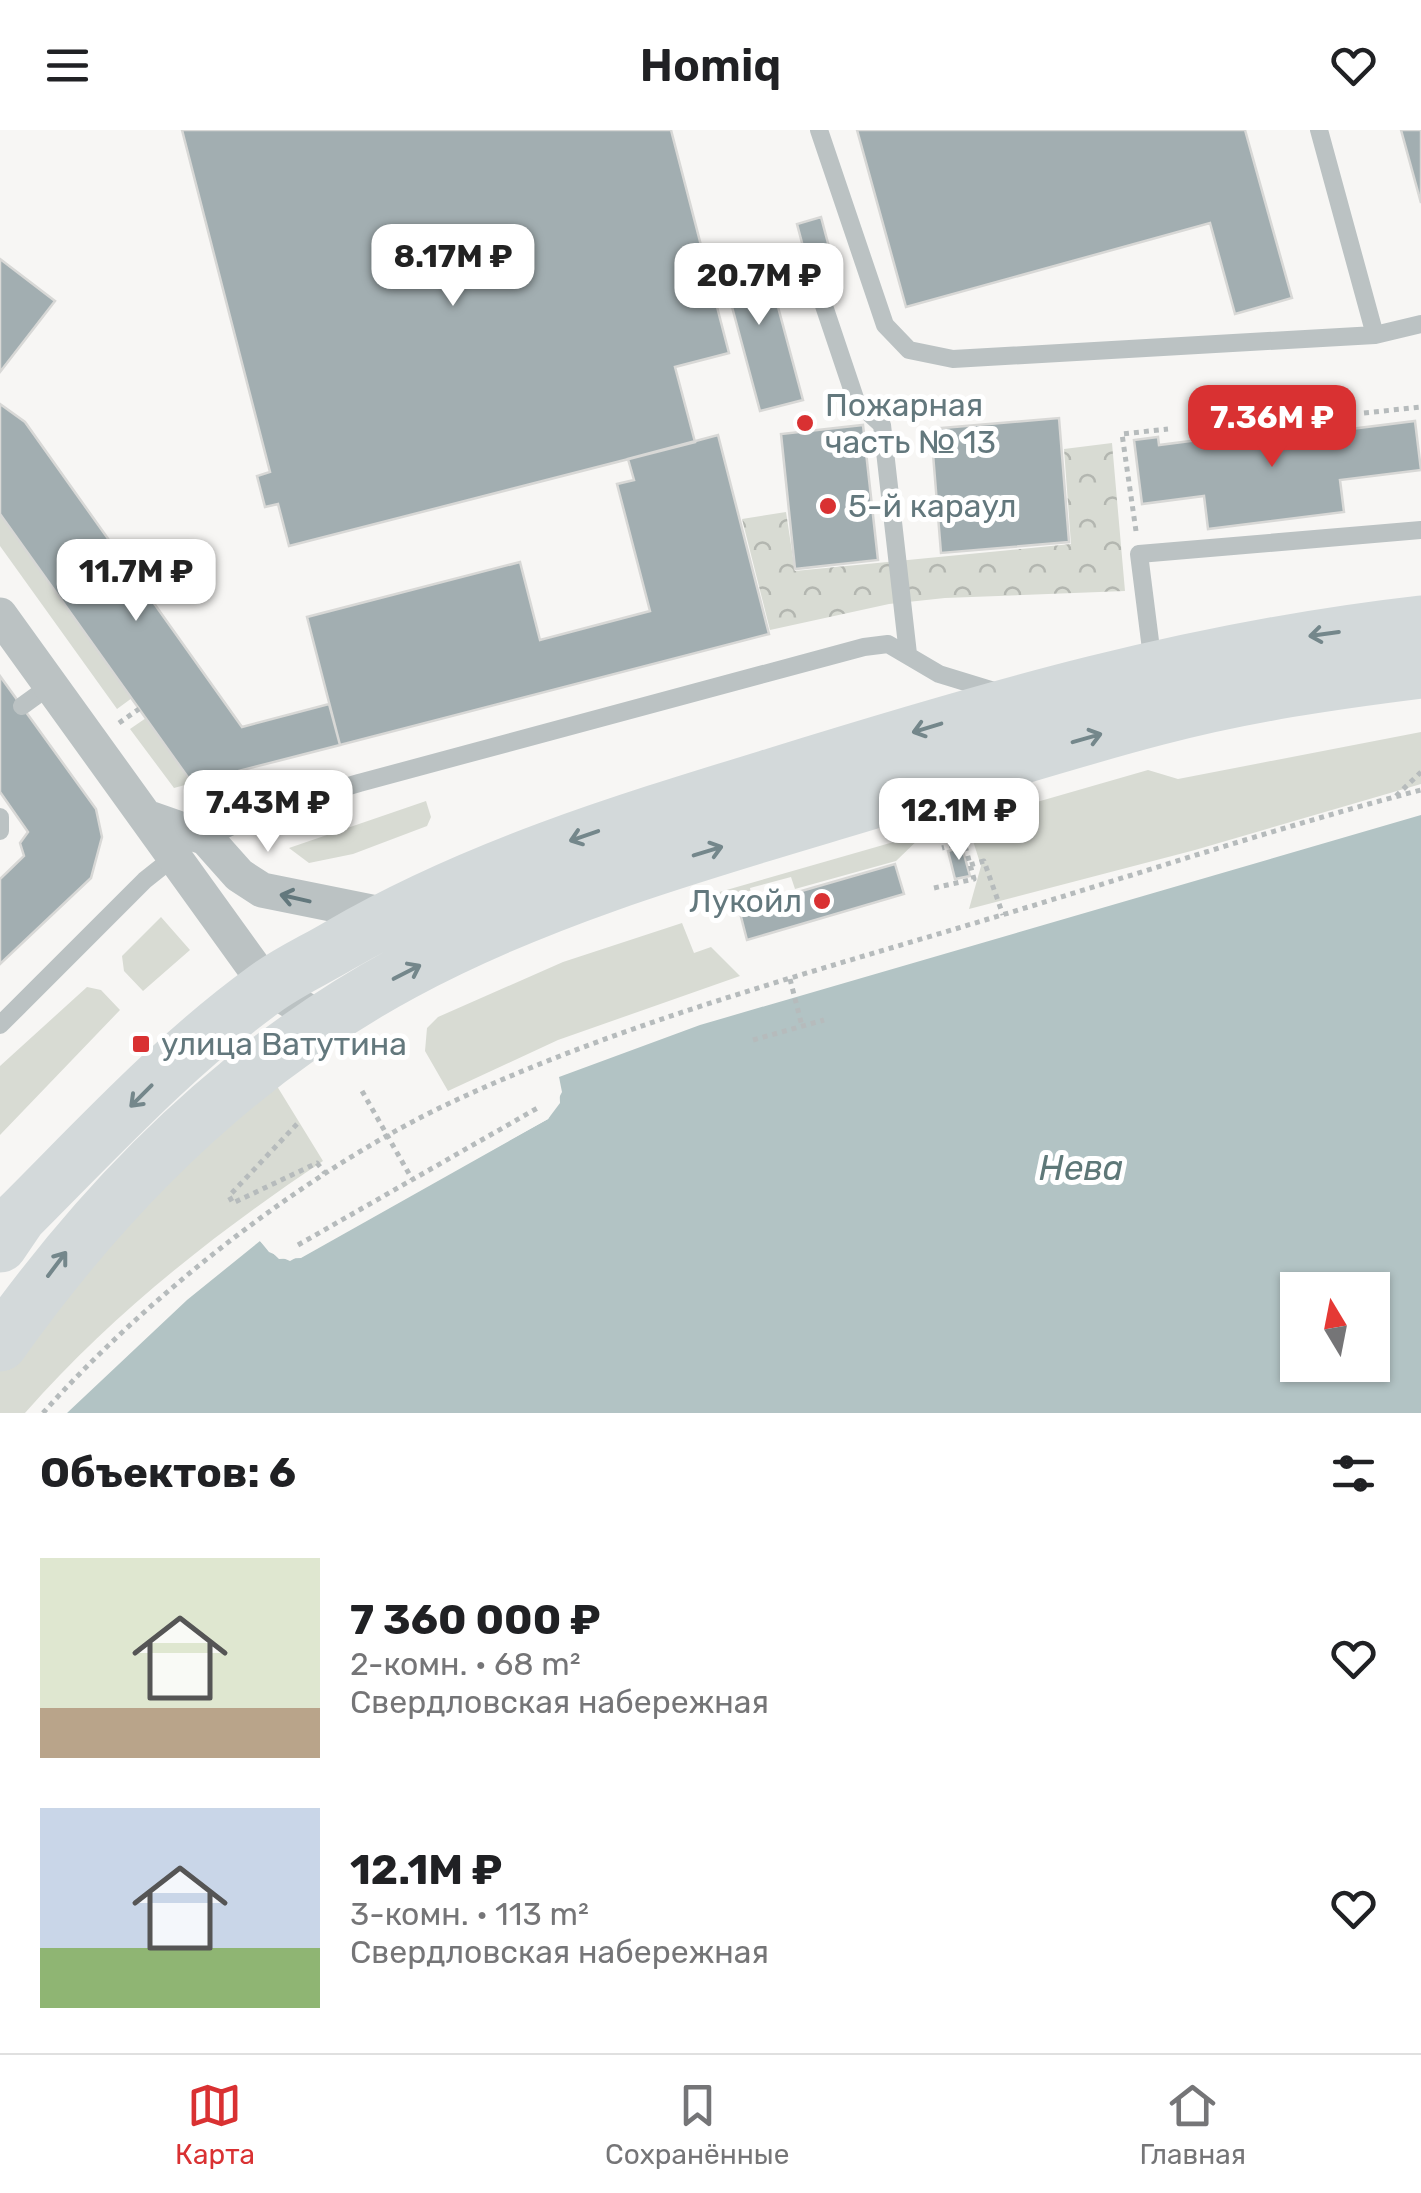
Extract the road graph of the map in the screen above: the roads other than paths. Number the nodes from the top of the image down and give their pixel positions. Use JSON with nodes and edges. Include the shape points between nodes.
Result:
{"nodes":[{"id":1,"x":819,"y":130,"type":"edge"},
{"id":2,"x":1319,"y":130,"type":"edge"},
{"id":3,"x":820,"y":294,"type":"dead end"},
{"id":4,"x":1421,"y":324,"type":"edge"},
{"id":5,"x":1376,"y":335,"type":"junction"},
{"id":6,"x":1421,"y":530,"type":"edge"},
{"id":7,"x":0,"y":614,"type":"edge"},
{"id":8,"x":1421,"y":623,"type":"edge"},
{"id":9,"x":908,"y":654,"type":"junction"},
{"id":10,"x":1153,"y":666,"type":"junction"},
{"id":11,"x":1421,"y":672,"type":"edge"},
{"id":12,"x":51,"y":684,"type":"junction"},
{"id":13,"x":1020,"y":699,"type":"junction"},
{"id":14,"x":22,"y":706,"type":"dead end"},
{"id":15,"x":0,"y":817,"type":"edge"},
{"id":16,"x":149,"y":818,"type":"junction"},
{"id":17,"x":0,"y":832,"type":"edge"},
{"id":18,"x":206,"y":838,"type":"junction"},
{"id":19,"x":175,"y":856,"type":"junction"},
{"id":20,"x":390,"y":916,"type":"junction"},
{"id":21,"x":268,"y":987,"type":"junction"},
{"id":22,"x":322,"y":1020,"type":"junction"},
{"id":23,"x":0,"y":1024,"type":"edge"},
{"id":24,"x":0,"y":1244,"type":"edge"},
{"id":25,"x":0,"y":1344,"type":"edge"}],
"edges":[{"from":1,"to":5,"type":"lane","via":[[885,325],[909,350],[953,359]]},
{"from":2,"to":5,"type":"lane"},
{"from":3,"to":9,"type":"lane","via":[[856,401],[882,425]]},
{"from":4,"to":5,"type":"lane"},
{"from":6,"to":10,"type":"lane","via":[[1139,554]]},
{"from":7,"to":12,"type":"street"},
{"from":8,"to":10,"type":"main road","one_way":true},
{"from":9,"to":13,"type":"lane","via":[[939,674]]},
{"from":9,"to":18,"type":"lane","via":[[888,644],[864,647],[359,783],[267,810]]},
{"from":10,"to":13,"type":"main road"},
{"from":22,"to":11,"type":"main road","one_way":true,"via":[[404,972],[524,918],[702,853],[1160,717],[1327,683]]},
{"from":12,"to":14,"type":"lane"},
{"from":12,"to":16,"type":"street"},
{"from":13,"to":20,"type":"main road","one_way":true,"via":[[487,869]]},
{"from":15,"to":17,"type":"lane"},
{"from":16,"to":18,"type":"street"},
{"from":16,"to":19,"type":"street"},
{"from":18,"to":19,"type":"lane"},
{"from":20,"to":18,"type":"street","one_way":true,"via":[[262,890]]},
{"from":19,"to":21,"type":"street"},
{"from":19,"to":23,"type":"lane"},
{"from":20,"to":21,"type":"main road"},
{"from":21,"to":22,"type":"street"},
{"from":21,"to":24,"type":"main road","one_way":true,"via":[[185,1052]]},
{"from":25,"to":22,"type":"main road","one_way":true,"via":[[63,1255],[143,1168],[238,1081]]}]}
